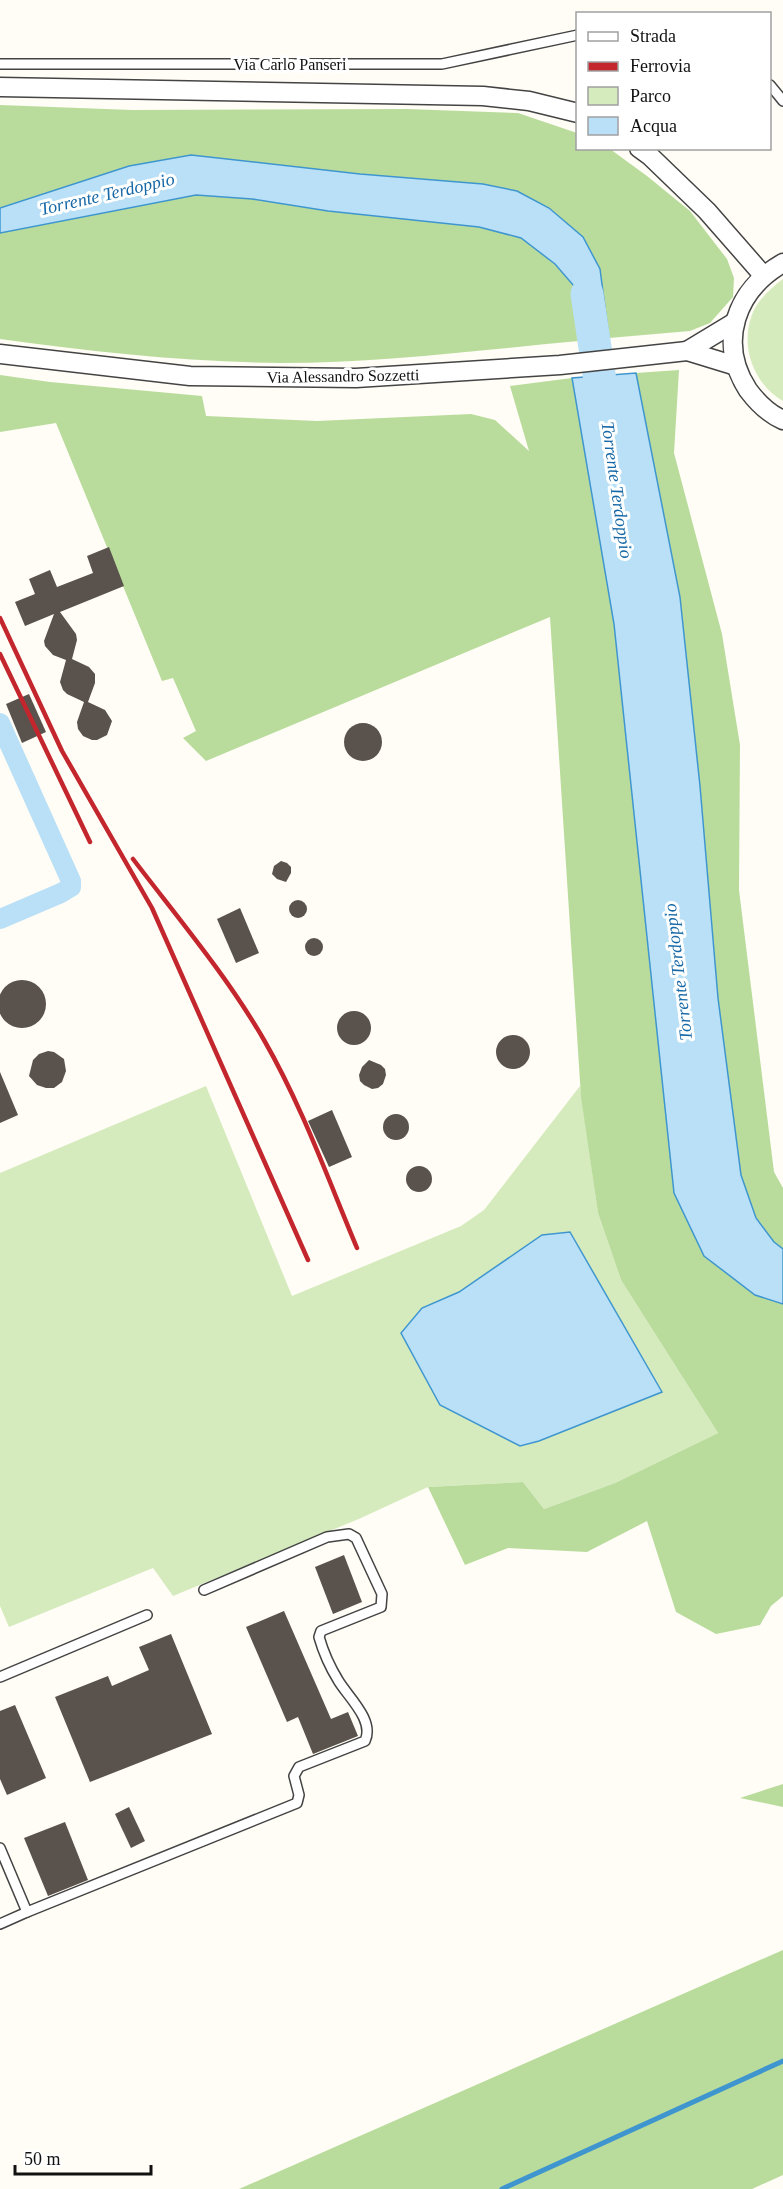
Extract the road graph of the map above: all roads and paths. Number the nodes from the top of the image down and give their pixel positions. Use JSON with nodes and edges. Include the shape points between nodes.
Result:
{"nodes":[{"id":1,"x":576,"y":36,"type":"edge"},
{"id":2,"x":0,"y":64,"type":"edge"},
{"id":3,"x":771,"y":86,"type":"edge"},
{"id":4,"x":0,"y":87,"type":"edge"},
{"id":5,"x":783,"y":101,"type":"edge"},
{"id":6,"x":576,"y":113,"type":"edge"},
{"id":7,"x":648,"y":152,"type":"edge"},
{"id":8,"x":783,"y":263,"type":"edge"},
{"id":9,"x":764,"y":275,"type":"junction"},
{"id":10,"x":735,"y":322,"type":"junction"},
{"id":11,"x":687,"y":351,"type":"junction"},
{"id":12,"x":0,"y":354,"type":"edge"},
{"id":13,"x":736,"y":366,"type":"junction"},
{"id":14,"x":783,"y":420,"type":"edge"},
{"id":15,"x":204,"y":1590,"type":"dead end"},
{"id":16,"x":147,"y":1615,"type":"dead end"},
{"id":17,"x":0,"y":1677,"type":"edge"},
{"id":18,"x":0,"y":1848,"type":"edge"},
{"id":19,"x":27,"y":1912,"type":"junction"},
{"id":20,"x":0,"y":1924,"type":"edge"}],
"edges":[{"from":1,"to":2,"type":"lane","name":"Via Carlo Panseri","via":[[442,64]]},
{"from":3,"to":5,"type":"lane"},
{"from":4,"to":6,"type":"street","name":"Via Carlo Panseri","via":[[483,96],[529,101]]},
{"from":7,"to":9,"type":"street"},
{"from":8,"to":9,"type":"street"},
{"from":9,"to":10,"type":"street","via":[[745,296]]},
{"from":10,"to":11,"type":"street","name":"Via Alessandro Sozzetti"},
{"from":10,"to":13,"type":"street","via":[[732,344]]},
{"from":11,"to":12,"type":"street","name":"Via Alessandro Sozzetti","via":[[560,365],[356,378],[190,376]]},
{"from":11,"to":13,"type":"street","name":"Via Alessandro Sozzetti"},
{"from":13,"to":14,"type":"street","via":[[756,401]]},
{"from":15,"to":19,"type":"lane","via":[[327,1537],[349,1534],[356,1538],[382,1594],[381,1606],[321,1632],[319,1637],[338,1681],[353,1699],[367,1727],[365,1741],[299,1767],[294,1776],[297,1803]]},
{"from":16,"to":17,"type":"lane"},
{"from":18,"to":19,"type":"lane"},
{"from":19,"to":20,"type":"lane"}]}
